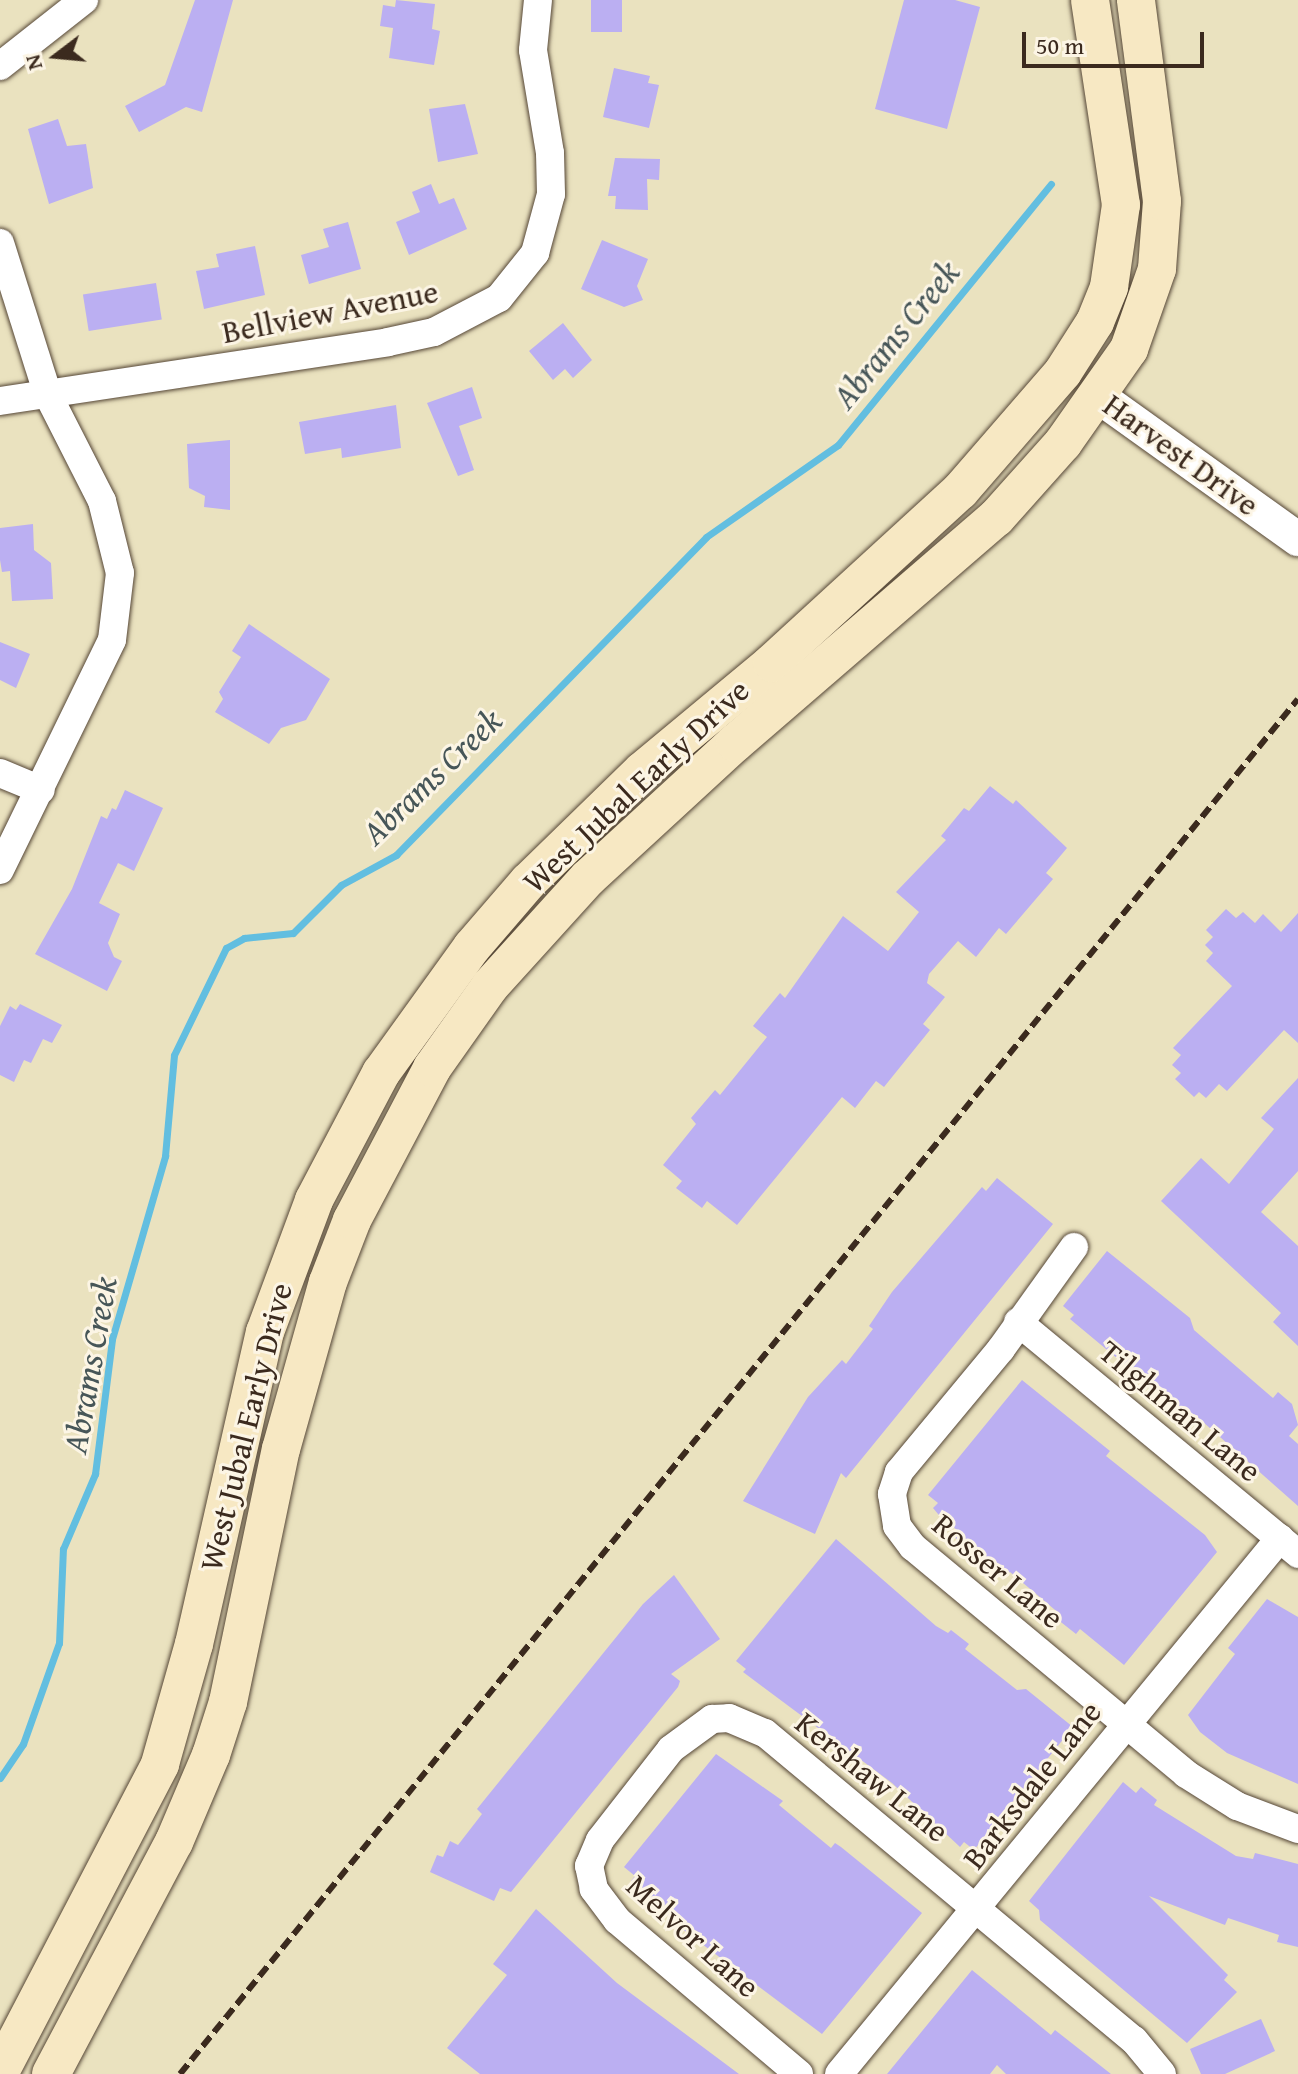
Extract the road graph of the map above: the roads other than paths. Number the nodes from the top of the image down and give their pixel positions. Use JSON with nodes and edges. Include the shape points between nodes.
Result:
{"nodes":[{"id":1,"x":84,"y":0,"type":"edge"},
{"id":2,"x":538,"y":0,"type":"edge"},
{"id":3,"x":1090,"y":0,"type":"edge"},
{"id":4,"x":1136,"y":0,"type":"edge"},
{"id":5,"x":0,"y":66,"type":"edge"},
{"id":6,"x":0,"y":243,"type":"edge"},
{"id":7,"x":1063,"y":372,"type":"junction"},
{"id":8,"x":48,"y":395,"type":"junction"},
{"id":9,"x":1098,"y":396,"type":"junction"},
{"id":10,"x":0,"y":401,"type":"edge"},
{"id":11,"x":1298,"y":539,"type":"edge"},
{"id":12,"x":0,"y":773,"type":"edge"},
{"id":13,"x":41,"y":790,"type":"junction"},
{"id":14,"x":0,"y":870,"type":"edge"},
{"id":15,"x":1074,"y":1247,"type":"dead end"},
{"id":16,"x":1018,"y":1322,"type":"junction"},
{"id":17,"x":1289,"y":1546,"type":"edge"},
{"id":18,"x":1125,"y":1721,"type":"junction"},
{"id":19,"x":639,"y":1790,"type":"joint"},
{"id":20,"x":1298,"y":1829,"type":"edge"},
{"id":21,"x":976,"y":1911,"type":"junction"},
{"id":22,"x":0,"y":2072,"type":"edge"},
{"id":23,"x":51,"y":2074,"type":"edge"},
{"id":24,"x":799,"y":2074,"type":"edge"},
{"id":25,"x":839,"y":2074,"type":"edge"},
{"id":26,"x":1162,"y":2074,"type":"edge"}],
"edges":[{"from":1,"to":5,"type":"street"},
{"from":2,"to":8,"type":"street","name":"Bellview Avenue","via":[[533,50],[550,153],[551,194],[535,253],[499,298],[434,332],[388,342]]},
{"from":3,"to":7,"type":"main road","name":"West Jubal Early Drive","via":[[1118,175],[1119,243],[1095,322]]},
{"from":4,"to":9,"type":"main road","name":"West Jubal Early Drive","via":[[1161,175],[1157,269],[1129,349]]},
{"from":6,"to":8,"type":"street"},
{"from":7,"to":9,"type":"street","name":"Harvest Drive"},
{"from":7,"to":22,"type":"main road","name":"West Jubal Early Drive","via":[[960,491],[772,663],[642,771],[528,882],[472,947],[381,1073],[314,1200],[265,1332],[194,1644],[160,1764]]},
{"from":8,"to":10,"type":"street","name":"Bellview Avenue"},
{"from":8,"to":13,"type":"street","via":[[114,534],[120,604],[112,640]]},
{"from":9,"to":11,"type":"street","name":"Harvest Drive"},
{"from":9,"to":23,"type":"main road","name":"West Jubal Early Drive","via":[[996,518],[588,878],[490,986],[432,1068],[352,1220],[328,1282],[281,1449],[228,1702],[211,1755],[174,1842]]},
{"from":12,"to":13,"type":"street"},
{"from":13,"to":14,"type":"street"},
{"from":15,"to":16,"type":"street","name":"Rosser Lane"},
{"from":16,"to":17,"type":"street","name":"Tilghman Lane"},
{"from":16,"to":18,"type":"street","name":"Rosser Lane","via":[[899,1472],[892,1494],[894,1516],[913,1547]]},
{"from":17,"to":18,"type":"street","name":"Barksdale Lane"},
{"from":18,"to":20,"type":"street","name":"Rosser Lane","via":[[1212,1792]]},
{"from":18,"to":21,"type":"street","name":"Barksdale Lane"},
{"from":19,"to":21,"type":"street","name":"Kershaw Lane","via":[[676,1743],[702,1723],[720,1718],[745,1722]]},
{"from":19,"to":24,"type":"street","name":"Melvor Lane","via":[[591,1857],[599,1899]]},
{"from":21,"to":25,"type":"street","name":"Barksdale Lane"},
{"from":21,"to":26,"type":"street","name":"Kershaw Lane","via":[[1134,2040]]}]}
